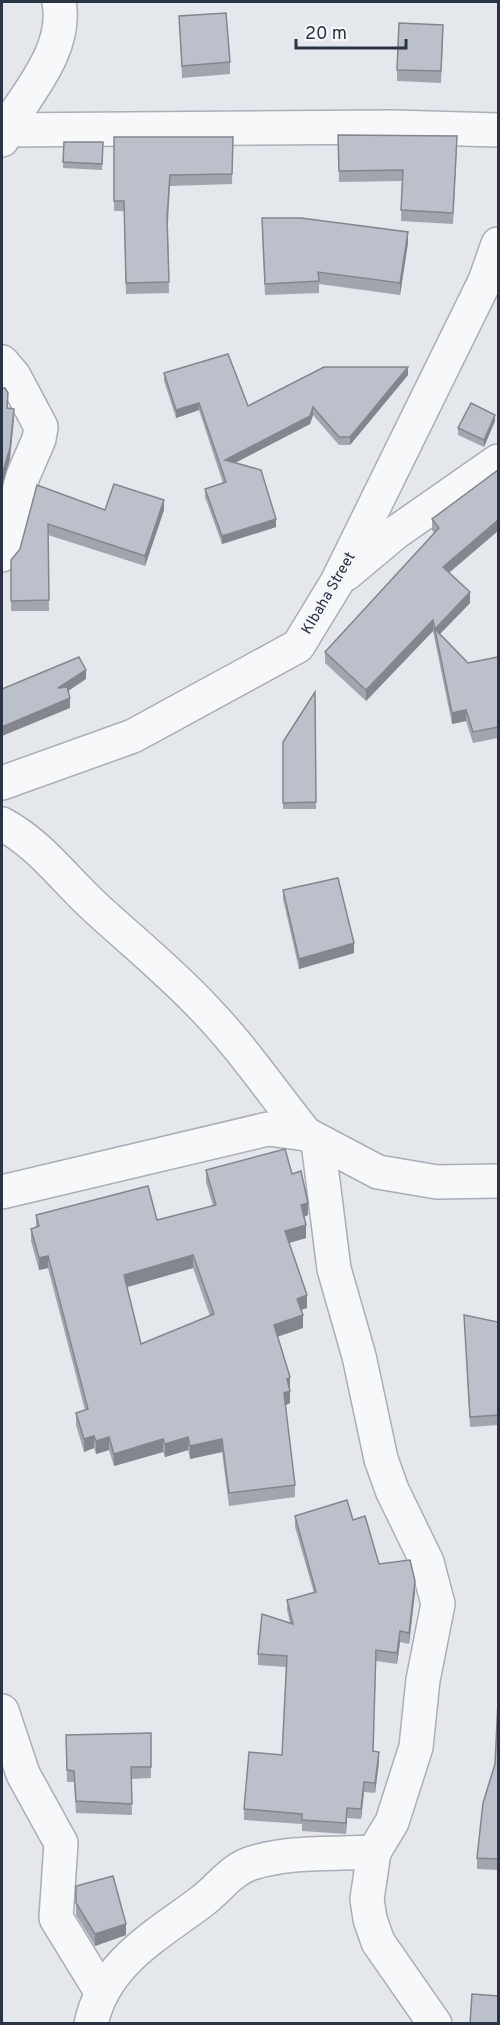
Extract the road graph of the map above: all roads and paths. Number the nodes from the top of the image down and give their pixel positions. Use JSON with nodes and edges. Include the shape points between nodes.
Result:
{"nodes":[{"id":1,"x":59,"y":2,"type":"edge"},
{"id":2,"x":498,"y":130,"type":"edge"},
{"id":3,"x":3,"y":133,"type":"edge"},
{"id":4,"x":498,"y":244,"type":"edge"},
{"id":5,"x":2,"y":362,"type":"edge"},
{"id":6,"x":498,"y":461,"type":"edge"},
{"id":7,"x":2,"y":555,"type":"edge"},
{"id":8,"x":337,"y":582,"type":"junction"},
{"id":9,"x":2,"y":783,"type":"edge"},
{"id":10,"x":2,"y":824,"type":"edge"},
{"id":11,"x":312,"y":1138,"type":"junction"},
{"id":12,"x":498,"y":1181,"type":"edge"},
{"id":13,"x":2,"y":1192,"type":"edge"},
{"id":14,"x":2,"y":1711,"type":"edge"},
{"id":15,"x":374,"y":1852,"type":"junction"},
{"id":16,"x":102,"y":1993,"type":"junction"},
{"id":17,"x":91,"y":2024,"type":"edge"},
{"id":18,"x":435,"y":2024,"type":"edge"}],
"edges":[{"from":1,"to":3,"type":"street","via":[[59,29],[53,52]]},
{"from":2,"to":3,"type":"street","via":[[393,127]]},
{"from":4,"to":8,"type":"street","name":"KIbaha Street","via":[[485,281]]},
{"from":5,"to":7,"type":"street","via":[[14,376],[41,427]]},
{"from":6,"to":8,"type":"street","via":[[395,533]]},
{"from":8,"to":9,"type":"street","name":"KIbaha Street","via":[[292,652],[133,736]]},
{"from":10,"to":11,"type":"street","via":[[26,840],[203,1006]]},
{"from":11,"to":12,"type":"street","via":[[378,1172],[437,1182]]},
{"from":11,"to":13,"type":"street","via":[[268,1130]]},
{"from":11,"to":15,"type":"street","via":[[334,1269],[359,1356],[381,1459],[427,1562],[438,1605],[423,1680],[416,1747],[392,1822]]},
{"from":14,"to":16,"type":"street","via":[[23,1774],[61,1843],[56,1918]]},
{"from":15,"to":16,"type":"street","via":[[274,1858],[235,1870],[203,1901],[130,1954]]},
{"from":15,"to":18,"type":"street","via":[[367,1899],[378,1942]]},
{"from":16,"to":17,"type":"street"}]}
